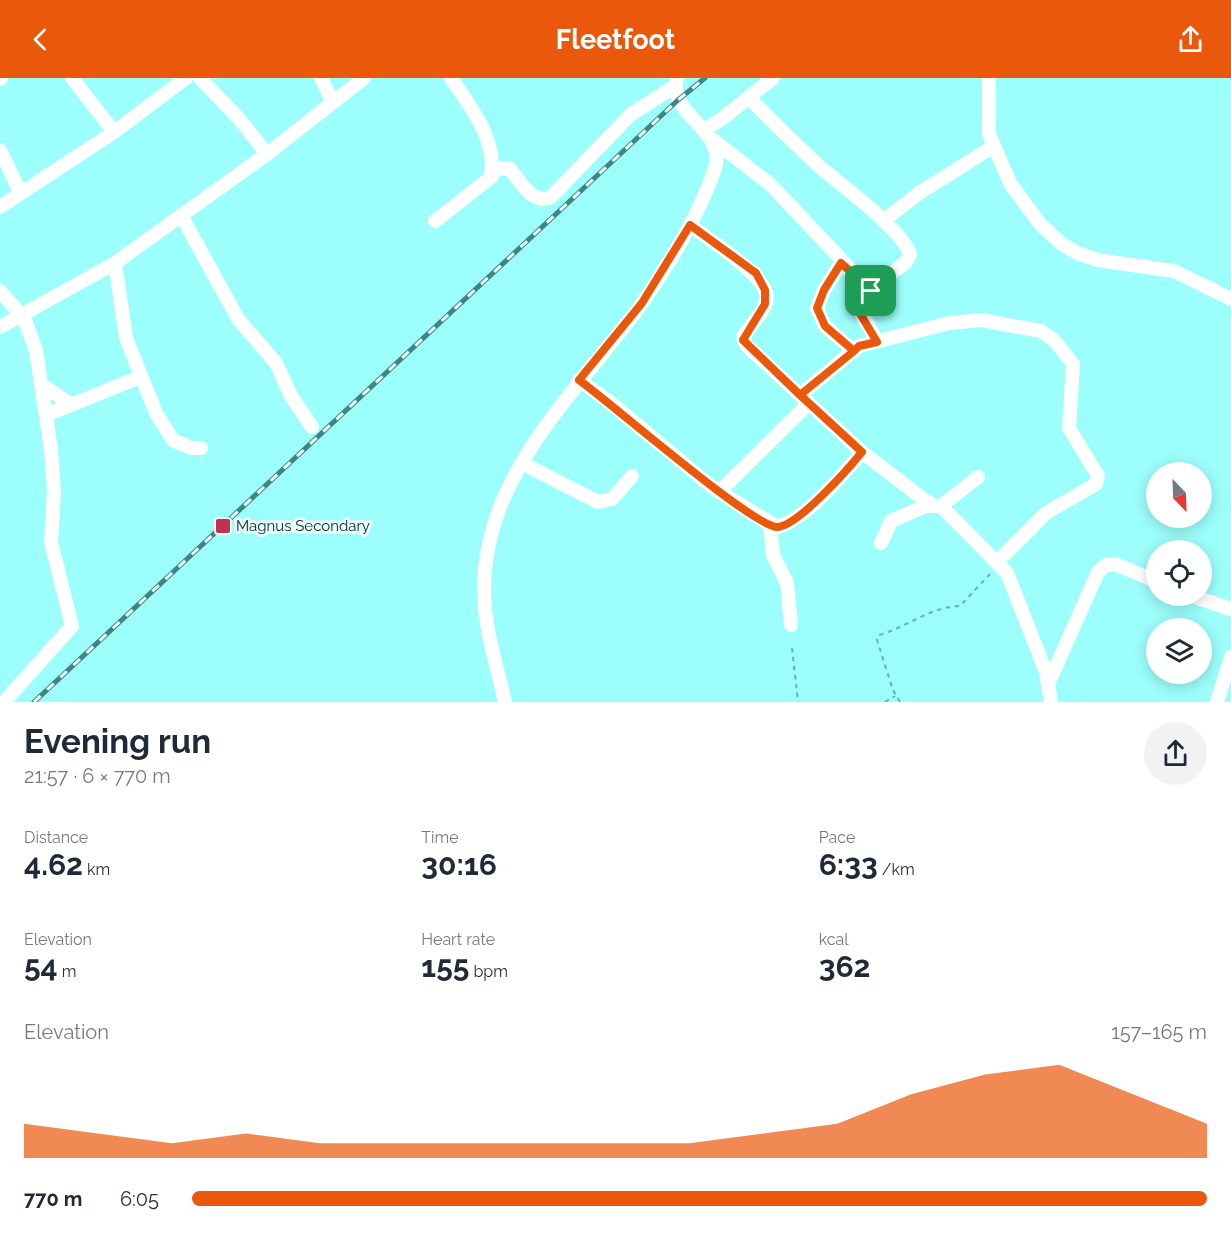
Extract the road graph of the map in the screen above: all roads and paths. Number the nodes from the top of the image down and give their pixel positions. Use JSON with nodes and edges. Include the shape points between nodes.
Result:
{"nodes":[{"id":1,"x":72,"y":78,"type":"edge"},
{"id":2,"x":186,"y":78,"type":"edge"},
{"id":3,"x":200,"y":78,"type":"edge"},
{"id":4,"x":321,"y":78,"type":"edge"},
{"id":5,"x":364,"y":78,"type":"edge"},
{"id":6,"x":451,"y":78,"type":"edge"},
{"id":7,"x":773,"y":78,"type":"edge"},
{"id":8,"x":989,"y":78,"type":"edge"},
{"id":9,"x":676,"y":82,"type":"edge"},
{"id":10,"x":748,"y":97,"type":"junction"},
{"id":11,"x":332,"y":101,"type":"junction"},
{"id":12,"x":114,"y":132,"type":"junction"},
{"id":13,"x":707,"y":135,"type":"junction"},
{"id":14,"x":994,"y":146,"type":"junction"},
{"id":15,"x":0,"y":150,"type":"edge"},
{"id":16,"x":267,"y":154,"type":"junction"},
{"id":17,"x":491,"y":177,"type":"junction"},
{"id":18,"x":20,"y":192,"type":"junction"},
{"id":19,"x":0,"y":207,"type":"edge"},
{"id":20,"x":181,"y":215,"type":"junction"},
{"id":21,"x":435,"y":221,"type":"dead end"},
{"id":22,"x":883,"y":221,"type":"junction"},
{"id":23,"x":690,"y":225,"type":"junction"},
{"id":24,"x":115,"y":263,"type":"junction"},
{"id":25,"x":841,"y":263,"type":"junction"},
{"id":26,"x":0,"y":291,"type":"edge"},
{"id":27,"x":871,"y":291,"type":"junction"},
{"id":28,"x":1231,"y":299,"type":"edge"},
{"id":29,"x":22,"y":315,"type":"junction"},
{"id":30,"x":0,"y":327,"type":"edge"},
{"id":31,"x":877,"y":342,"type":"junction"},
{"id":32,"x":854,"y":351,"type":"junction"},
{"id":33,"x":140,"y":376,"type":"junction"},
{"id":34,"x":579,"y":380,"type":"junction"},
{"id":35,"x":42,"y":385,"type":"junction"},
{"id":36,"x":805,"y":399,"type":"junction"},
{"id":37,"x":72,"y":405,"type":"junction"},
{"id":38,"x":46,"y":415,"type":"junction"},
{"id":39,"x":312,"y":427,"type":"dead end"},
{"id":40,"x":201,"y":448,"type":"dead end"},
{"id":41,"x":862,"y":452,"type":"junction"},
{"id":42,"x":522,"y":463,"type":"junction"},
{"id":43,"x":632,"y":476,"type":"dead end"},
{"id":44,"x":978,"y":477,"type":"dead end"},
{"id":45,"x":719,"y":492,"type":"junction"},
{"id":46,"x":938,"y":506,"type":"junction"},
{"id":47,"x":770,"y":524,"type":"junction"},
{"id":48,"x":881,"y":543,"type":"dead end"},
{"id":49,"x":998,"y":561,"type":"junction"},
{"id":50,"x":1146,"y":577,"type":"edge"},
{"id":51,"x":1212,"y":603,"type":"edge"},
{"id":52,"x":1231,"y":609,"type":"edge"},
{"id":53,"x":791,"y":625,"type":"dead end"},
{"id":54,"x":792,"y":648,"type":"dead end"},
{"id":55,"x":1231,"y":657,"type":"edge"},
{"id":56,"x":1049,"y":682,"type":"junction"},
{"id":57,"x":896,"y":695,"type":"junction"},
{"id":58,"x":4,"y":702,"type":"edge"},
{"id":59,"x":505,"y":702,"type":"edge"},
{"id":60,"x":798,"y":702,"type":"edge"},
{"id":61,"x":885,"y":702,"type":"edge"},
{"id":62,"x":900,"y":702,"type":"edge"},
{"id":63,"x":1051,"y":702,"type":"edge"},
{"id":64,"x":1217,"y":702,"type":"edge"}],
"edges":[{"from":1,"to":12,"type":"street"},
{"from":2,"to":12,"type":"street"},
{"from":3,"to":16,"type":"street"},
{"from":4,"to":11,"type":"street"},
{"from":5,"to":11,"type":"street"},
{"from":6,"to":17,"type":"street","via":[[485,134],[494,160]]},
{"from":7,"to":10,"type":"street"},
{"from":8,"to":14,"type":"street","via":[[989,134]]},
{"from":9,"to":13,"type":"street","via":[[678,100]]},
{"from":9,"to":17,"type":"street","via":[[630,115],[545,200],[534,197],[509,168],[496,169]]},
{"from":10,"to":13,"type":"street"},
{"from":10,"to":22,"type":"street"},
{"from":11,"to":16,"type":"street"},
{"from":12,"to":18,"type":"street"},
{"from":13,"to":23,"type":"street","via":[[716,152],[715,168]]},
{"from":13,"to":25,"type":"street","via":[[771,185],[812,226]]},
{"from":14,"to":22,"type":"street","via":[[919,193]]},
{"from":14,"to":28,"type":"street","via":[[1010,183],[1040,224],[1062,244],[1098,260],[1174,271]]},
{"from":15,"to":18,"type":"street"},
{"from":16,"to":20,"type":"street"},
{"from":17,"to":21,"type":"street"},
{"from":18,"to":19,"type":"street"},
{"from":20,"to":24,"type":"street"},
{"from":20,"to":39,"type":"street","via":[[238,319],[276,363],[291,396]]},
{"from":22,"to":27,"type":"street","via":[[910,255],[905,264],[880,280]]},
{"from":23,"to":34,"type":"street","via":[[642,303]]},
{"from":23,"to":36,"type":"street","via":[[756,273],[767,296],[743,340]]},
{"from":24,"to":29,"type":"street"},
{"from":24,"to":33,"type":"street","via":[[126,338]]},
{"from":25,"to":27,"type":"street"},
{"from":25,"to":32,"type":"street","via":[[817,308],[825,326]]},
{"from":26,"to":29,"type":"street"},
{"from":27,"to":31,"type":"street","via":[[859,312]]},
{"from":29,"to":30,"type":"street"},
{"from":29,"to":35,"type":"street","via":[[36,351]]},
{"from":31,"to":32,"type":"street"},
{"from":31,"to":49,"type":"street","via":[[949,323],[981,320],[1041,331],[1054,340],[1073,364],[1069,428],[1098,476],[1096,484],[1046,513]]},
{"from":32,"to":36,"type":"street"},
{"from":33,"to":37,"type":"street"},
{"from":33,"to":40,"type":"street","via":[[168,435],[182,445]]},
{"from":34,"to":42,"type":"street"},
{"from":34,"to":45,"type":"street"},
{"from":35,"to":37,"type":"street"},
{"from":35,"to":38,"type":"street"},
{"from":36,"to":41,"type":"street"},
{"from":36,"to":45,"type":"street"},
{"from":37,"to":38,"type":"street"},
{"from":38,"to":58,"type":"street","via":[[54,492],[51,542],[72,626]]},
{"from":41,"to":46,"type":"street"},
{"from":41,"to":47,"type":"street","via":[[829,490],[786,524]]},
{"from":42,"to":43,"type":"street","via":[[598,502],[612,499]]},
{"from":42,"to":59,"type":"street","via":[[496,514],[484,591],[487,624]]},
{"from":44,"to":46,"type":"street"},
{"from":45,"to":47,"type":"street"},
{"from":46,"to":48,"type":"street","via":[[925,506],[891,521]]},
{"from":46,"to":49,"type":"street"},
{"from":47,"to":53,"type":"street","via":[[773,555],[787,583]]},
{"from":49,"to":56,"type":"street","via":[[1007,573]]},
{"from":49,"to":57,"type":"path","via":[[984,583],[960,606],[945,607],[879,635],[877,640]]},
{"from":50,"to":56,"type":"street","via":[[1115,564],[1098,572]]},
{"from":51,"to":52,"type":"street"},
{"from":54,"to":60,"type":"path"},
{"from":55,"to":64,"type":"street"},
{"from":56,"to":63,"type":"street"},
{"from":57,"to":61,"type":"path"},
{"from":57,"to":62,"type":"path"}]}
